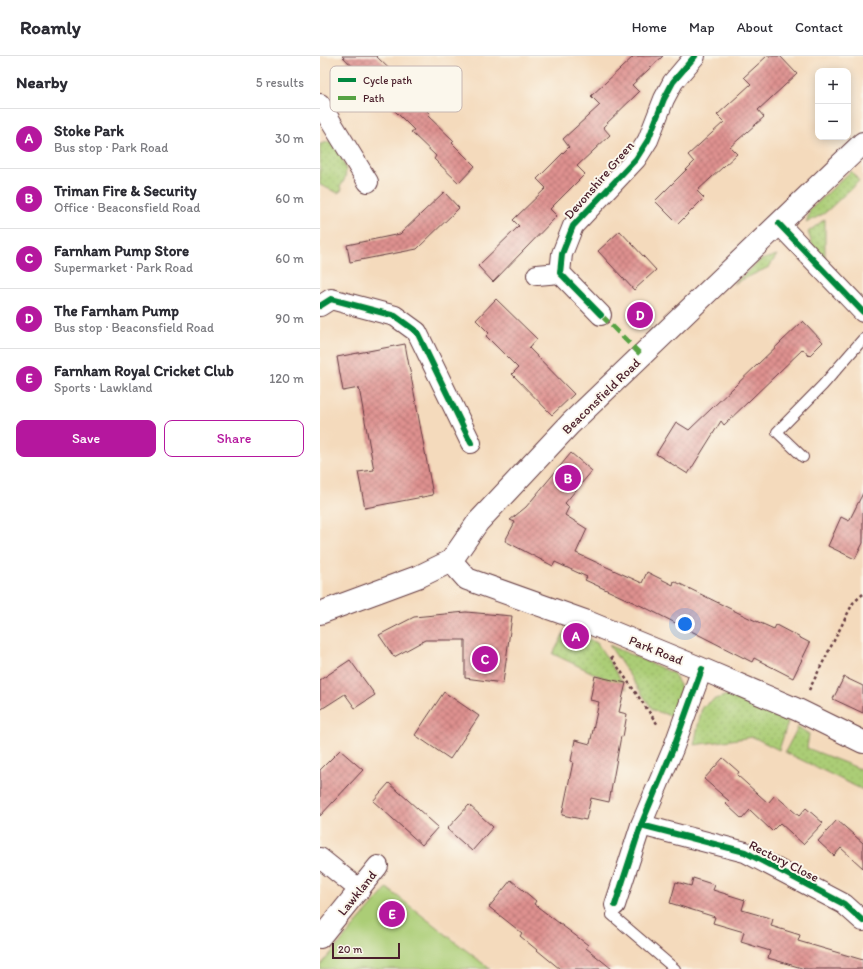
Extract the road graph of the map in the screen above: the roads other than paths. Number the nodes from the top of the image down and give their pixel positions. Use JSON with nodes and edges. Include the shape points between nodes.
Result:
{"nodes":[{"id":1,"x":695,"y":56,"type":"edge"},
{"id":2,"x":320,"y":104,"type":"edge"},
{"id":3,"x":863,"y":143,"type":"edge"},
{"id":4,"x":368,"y":182,"type":"dead end"},
{"id":5,"x":779,"y":224,"type":"junction"},
{"id":6,"x":560,"y":274,"type":"junction"},
{"id":7,"x":536,"y":275,"type":"dead end"},
{"id":8,"x":320,"y":306,"type":"edge"},
{"id":9,"x":863,"y":312,"type":"edge"},
{"id":10,"x":601,"y":315,"type":"dead end"},
{"id":11,"x":863,"y":339,"type":"edge"},
{"id":12,"x":471,"y":443,"type":"dead end"},
{"id":13,"x":803,"y":457,"type":"dead end"},
{"id":14,"x":451,"y":561,"type":"junction"},
{"id":15,"x":320,"y":613,"type":"edge"},
{"id":16,"x":702,"y":669,"type":"junction"},
{"id":17,"x":863,"y":742,"type":"edge"},
{"id":18,"x":641,"y":825,"type":"junction"},
{"id":19,"x":320,"y":858,"type":"edge"},
{"id":20,"x":378,"y":866,"type":"dead end"},
{"id":21,"x":360,"y":890,"type":"junction"},
{"id":22,"x":615,"y":905,"type":"joint"},
{"id":23,"x":863,"y":921,"type":"edge"},
{"id":24,"x":320,"y":938,"type":"edge"},
{"id":25,"x":675,"y":969,"type":"edge"}],
"edges":[{"from":1,"to":6,"type":"street","name":"Devonshire Green","via":[[673,82],[648,140],[636,159],[573,226],[562,254]]},
{"from":2,"to":4,"type":"street"},
{"from":3,"to":5,"type":"main road","name":"Beaconsfield Road"},
{"from":5,"to":9,"type":"street"},
{"from":5,"to":14,"type":"main road","name":"Beaconsfield Road","via":[[570,424],[478,522]]},
{"from":6,"to":7,"type":"street"},
{"from":6,"to":10,"type":"street"},
{"from":8,"to":12,"type":"street","via":[[331,299],[395,316],[417,332]]},
{"from":11,"to":13,"type":"lane","via":[[777,432]]},
{"from":14,"to":15,"type":"main road","name":"Beaconsfield Road","via":[[420,576]]},
{"from":14,"to":16,"type":"main road","name":"Park Road","via":[[467,579],[585,621]]},
{"from":16,"to":17,"type":"main road","name":"Park Road","via":[[798,710]]},
{"from":16,"to":18,"type":"street","via":[[673,749]]},
{"from":18,"to":22,"type":"street"},
{"from":18,"to":23,"type":"street","name":"Rectory Close","via":[[745,852],[844,904]]},
{"from":19,"to":21,"type":"street"},
{"from":20,"to":21,"type":"street","name":"Lawkland"},
{"from":21,"to":24,"type":"street","name":"Lawkland"},
{"from":22,"to":25,"type":"lane","via":[[612,915]]}]}
